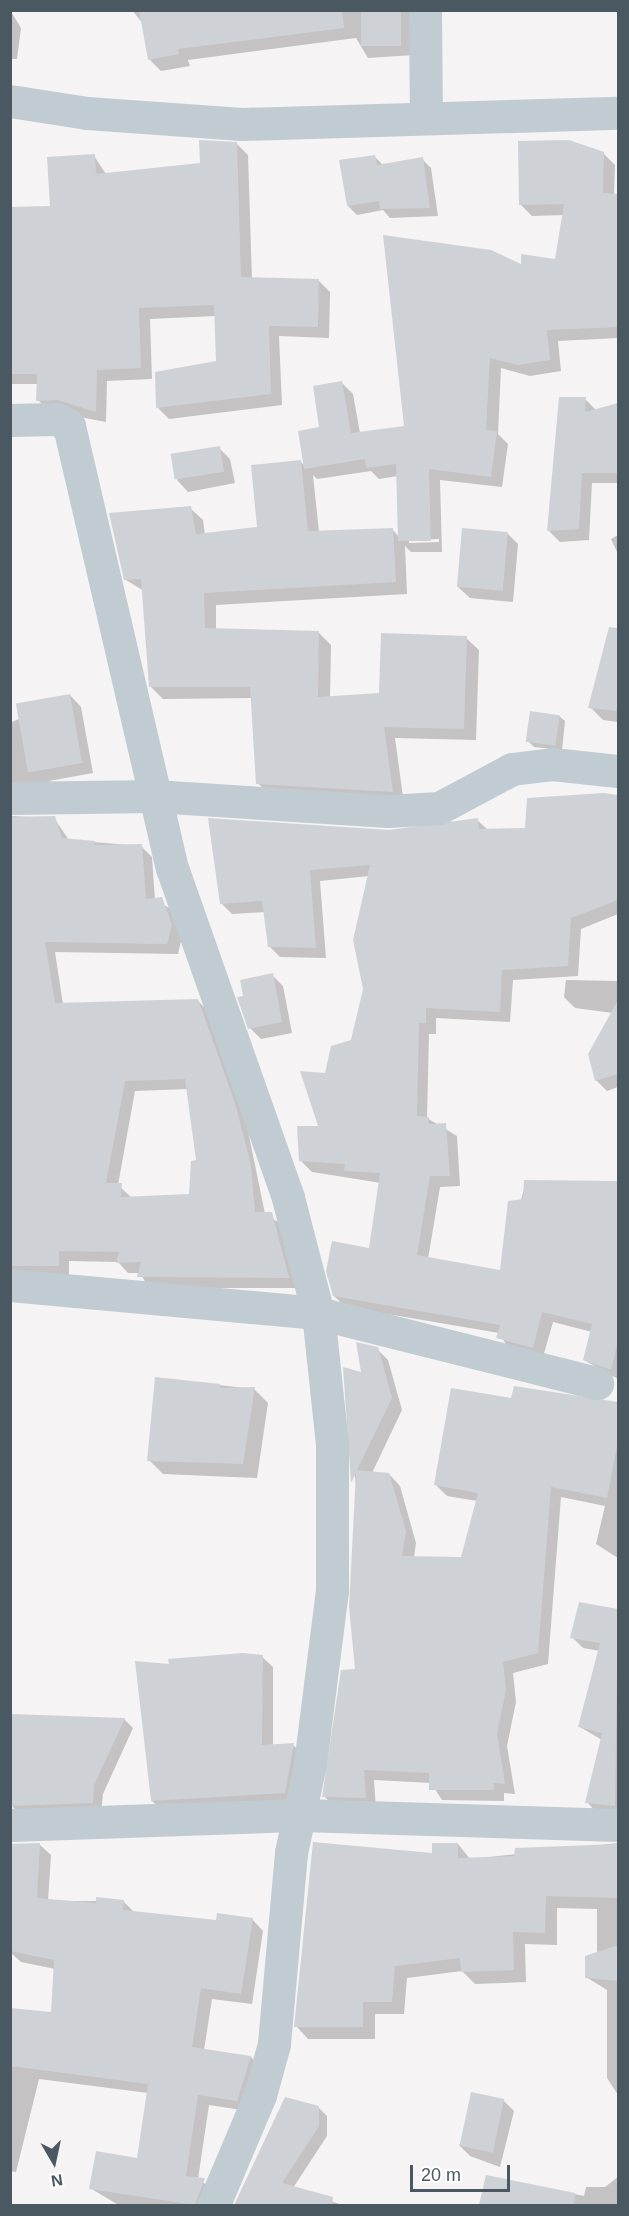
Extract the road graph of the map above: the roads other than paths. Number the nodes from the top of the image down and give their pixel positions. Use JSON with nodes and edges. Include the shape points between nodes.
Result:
{"nodes":[{"id":1,"x":425,"y":10,"type":"edge"},
{"id":2,"x":10,"y":100,"type":"edge"},
{"id":3,"x":618,"y":113,"type":"edge"},
{"id":4,"x":426,"y":116,"type":"junction"},
{"id":5,"x":10,"y":420,"type":"edge"},
{"id":6,"x":618,"y":771,"type":"edge"},
{"id":7,"x":154,"y":796,"type":"junction"},
{"id":8,"x":10,"y":798,"type":"edge"},
{"id":9,"x":10,"y":1285,"type":"edge"},
{"id":10,"x":318,"y":1313,"type":"junction"},
{"id":11,"x":597,"y":1383,"type":"dead end"},
{"id":12,"x":301,"y":1815,"type":"junction"},
{"id":13,"x":10,"y":1825,"type":"edge"},
{"id":14,"x":618,"y":1825,"type":"edge"},
{"id":15,"x":213,"y":2205,"type":"edge"}],
"edges":[{"from":1,"to":4,"type":"street"},
{"from":2,"to":4,"type":"street","via":[[87,113],[242,124]]},
{"from":3,"to":4,"type":"street"},
{"from":5,"to":7,"type":"street","via":[[57,418],[69,426],[143,730]]},
{"from":6,"to":7,"type":"street","via":[[552,764],[512,769],[439,808],[388,811]]},
{"from":7,"to":8,"type":"street"},
{"from":7,"to":10,"type":"street","via":[[172,868],[301,1236]]},
{"from":9,"to":10,"type":"street"},
{"from":10,"to":11,"type":"street"},
{"from":10,"to":12,"type":"street","via":[[332,1443],[333,1578]]},
{"from":12,"to":13,"type":"street"},
{"from":12,"to":14,"type":"street"},
{"from":12,"to":15,"type":"street","via":[[291,1853],[273,2044],[260,2095]]}]}
